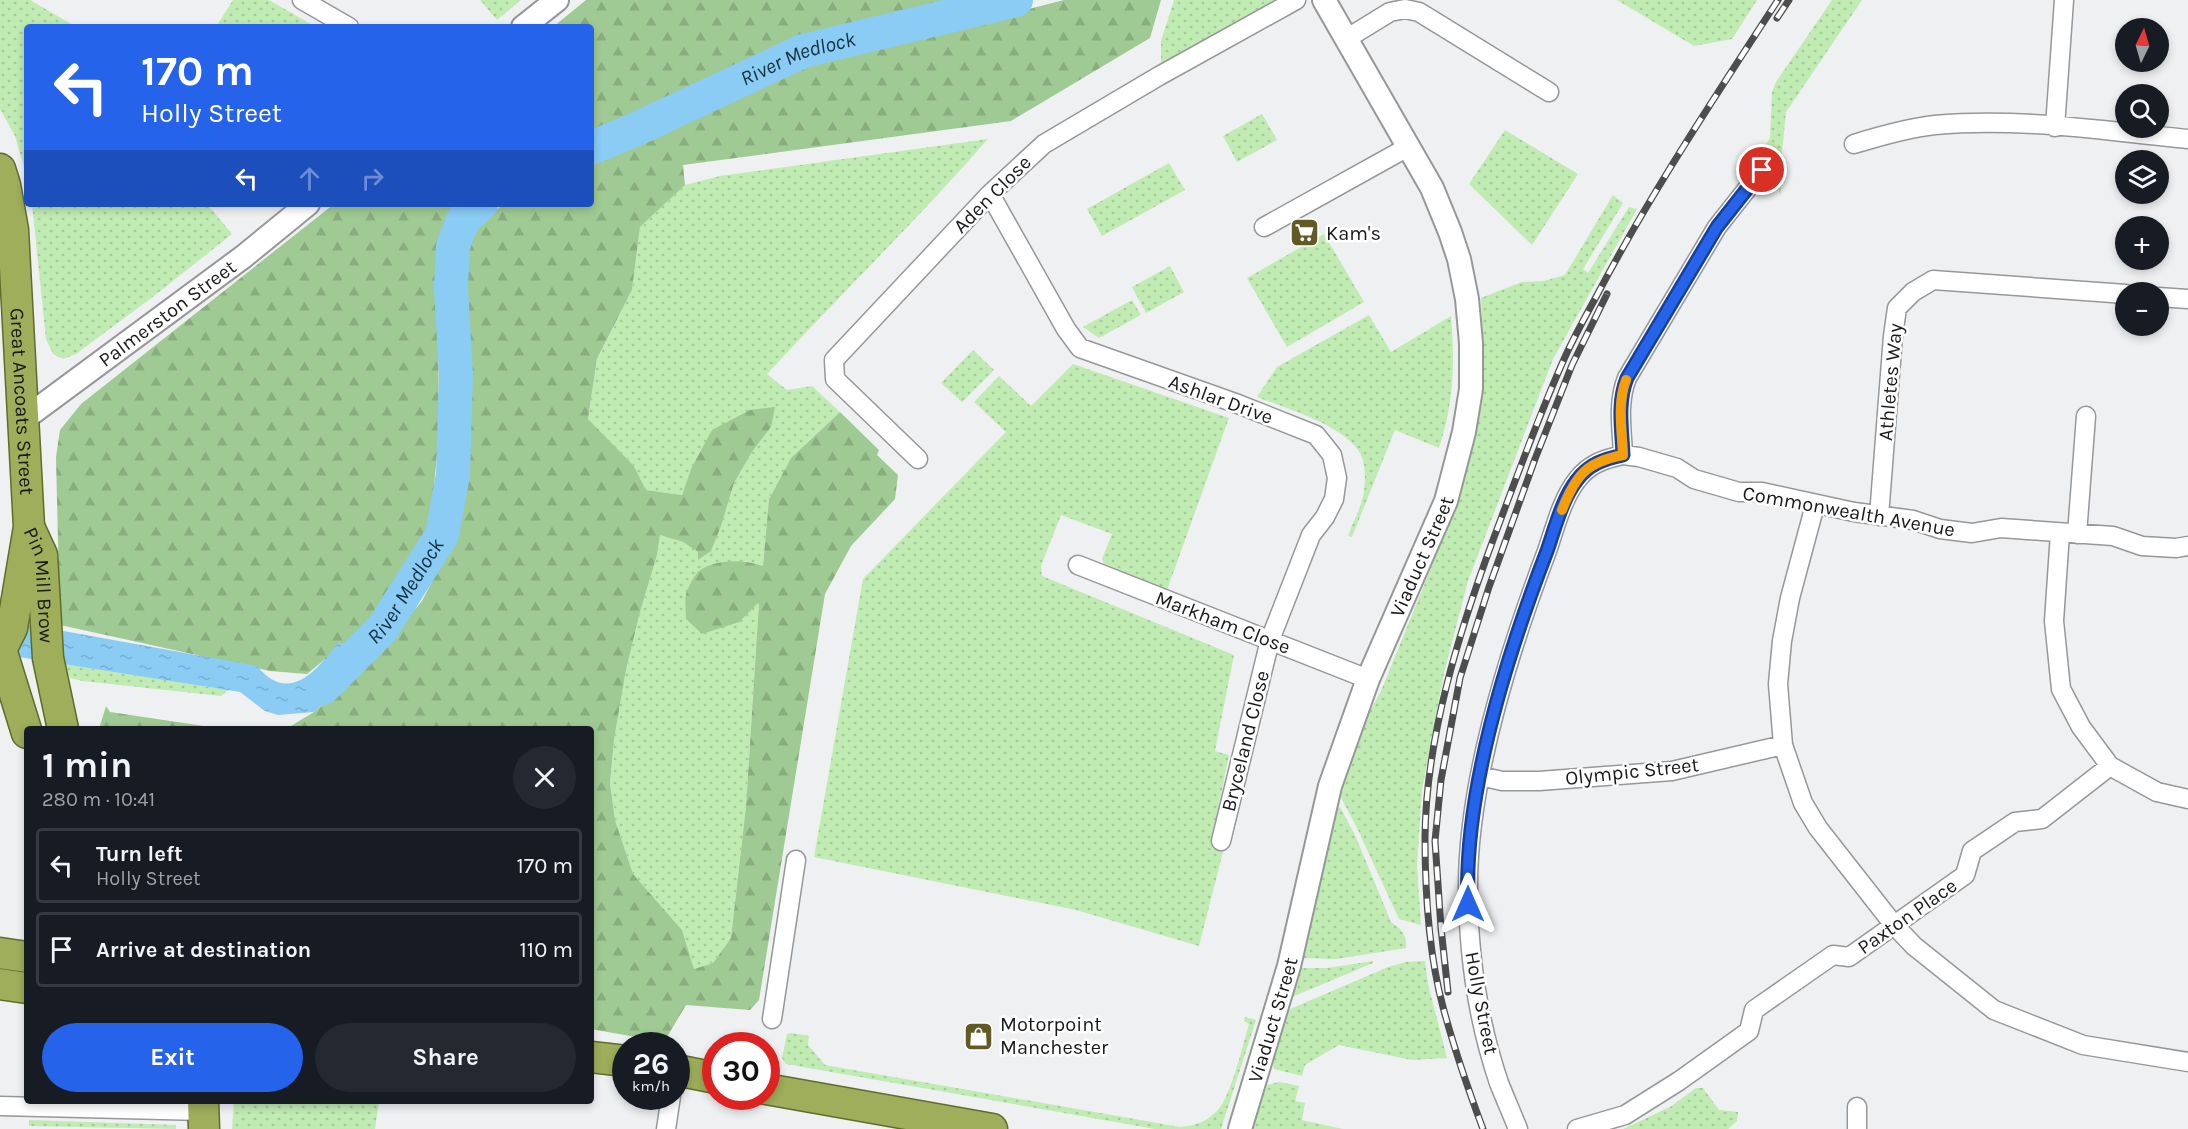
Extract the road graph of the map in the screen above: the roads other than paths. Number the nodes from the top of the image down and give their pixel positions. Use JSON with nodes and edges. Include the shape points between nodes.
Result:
{"nodes":[{"id":1,"x":302,"y":0,"type":"edge"},
{"id":2,"x":557,"y":0,"type":"edge"},
{"id":3,"x":1296,"y":0,"type":"edge"},
{"id":4,"x":1324,"y":0,"type":"edge"},
{"id":5,"x":2064,"y":0,"type":"edge"},
{"id":6,"x":344,"y":24,"type":"edge"},
{"id":7,"x":527,"y":24,"type":"edge"},
{"id":8,"x":1346,"y":39,"type":"junction"},
{"id":9,"x":1549,"y":92,"type":"dead end"},
{"id":10,"x":2055,"y":127,"type":"junction"},
{"id":11,"x":2188,"y":139,"type":"edge"},
{"id":12,"x":1854,"y":144,"type":"dead end"},
{"id":13,"x":1408,"y":147,"type":"junction"},
{"id":14,"x":0,"y":169,"type":"edge"},
{"id":15,"x":1762,"y":170,"type":"dead end"},
{"id":16,"x":990,"y":194,"type":"junction"},
{"id":17,"x":304,"y":207,"type":"edge"},
{"id":18,"x":1264,"y":227,"type":"dead end"},
{"id":19,"x":2115,"y":293,"type":"edge"},
{"id":20,"x":2169,"y":298,"type":"edge"},
{"id":21,"x":2188,"y":299,"type":"edge"},
{"id":22,"x":2086,"y":416,"type":"dead end"},
{"id":23,"x":24,"y":419,"type":"junction"},
{"id":24,"x":1623,"y":455,"type":"junction"},
{"id":25,"x":918,"y":459,"type":"dead end"},
{"id":26,"x":1815,"y":505,"type":"junction"},
{"id":27,"x":1879,"y":516,"type":"junction"},
{"id":28,"x":29,"y":527,"type":"junction"},
{"id":29,"x":2069,"y":533,"type":"junction"},
{"id":30,"x":2188,"y":546,"type":"edge"},
{"id":31,"x":1078,"y":565,"type":"dead end"},
{"id":32,"x":1270,"y":640,"type":"junction"},
{"id":33,"x":0,"y":650,"type":"edge"},
{"id":34,"x":1368,"y":680,"type":"junction"},
{"id":35,"x":16,"y":720,"type":"edge"},
{"id":36,"x":62,"y":726,"type":"edge"},
{"id":37,"x":1783,"y":745,"type":"junction"},
{"id":38,"x":2110,"y":766,"type":"junction"},
{"id":39,"x":1480,"y":777,"type":"junction"},
{"id":40,"x":2188,"y":799,"type":"edge"},
{"id":41,"x":1221,"y":841,"type":"dead end"},
{"id":42,"x":796,"y":860,"type":"dead end"},
{"id":43,"x":1894,"y":926,"type":"junction"},
{"id":44,"x":0,"y":953,"type":"edge"},
{"id":45,"x":24,"y":957,"type":"edge"},
{"id":46,"x":0,"y":984,"type":"edge"},
{"id":47,"x":24,"y":988,"type":"edge"},
{"id":48,"x":772,"y":1018,"type":"dead end"},
{"id":49,"x":594,"y":1057,"type":"edge"},
{"id":50,"x":612,"y":1059,"type":"edge"},
{"id":51,"x":2188,"y":1062,"type":"edge"},
{"id":52,"x":780,"y":1091,"type":"edge"},
{"id":53,"x":0,"y":1106,"type":"edge"},
{"id":54,"x":1857,"y":1107,"type":"dead end"},
{"id":55,"x":669,"y":1110,"type":"edge"},
{"id":56,"x":203,"y":1114,"type":"edge"},
{"id":57,"x":666,"y":1129,"type":"edge"},
{"id":58,"x":992,"y":1129,"type":"edge"},
{"id":59,"x":1240,"y":1129,"type":"edge"},
{"id":60,"x":1518,"y":1129,"type":"edge"},
{"id":61,"x":1577,"y":1129,"type":"edge"},
{"id":62,"x":1857,"y":1129,"type":"edge"}],
"edges":[{"from":1,"to":6,"type":"street"},
{"from":2,"to":7,"type":"street"},
{"from":3,"to":16,"type":"street","name":"Aden Close","via":[[1044,144]]},
{"from":4,"to":8,"type":"street","name":"Viaduct Street"},
{"from":5,"to":10,"type":"street"},
{"from":8,"to":9,"type":"street","via":[[1390,12],[1419,12]]},
{"from":8,"to":13,"type":"street","name":"Viaduct Street"},
{"from":10,"to":11,"type":"street"},
{"from":10,"to":12,"type":"street","via":[[1978,122],[1933,125]]},
{"from":13,"to":18,"type":"street"},
{"from":13,"to":34,"type":"street","name":"Viaduct Street","via":[[1432,188],[1459,259],[1467,299],[1471,389],[1446,501]]},
{"from":14,"to":23,"type":"highway","name":"Great Ancoats Street","via":[[14,230]]},
{"from":15,"to":24,"type":"street","via":[[1717,227],[1627,378],[1621,404]]},
{"from":16,"to":25,"type":"street","name":"Aden Close","via":[[834,360],[835,379]]},
{"from":16,"to":32,"type":"street","name":"Ashlar Drive","via":[[1066,330],[1080,348],[1317,435],[1332,454],[1337,478],[1334,498],[1311,535]]},
{"from":17,"to":23,"type":"street","name":"Palmerston Street"},
{"from":19,"to":27,"type":"street","name":"Athletes Way","via":[[1933,280],[1913,292],[1897,308]]},
{"from":20,"to":21,"type":"street"},
{"from":22,"to":29,"type":"street"},
{"from":23,"to":28,"type":"highway","name":"Great Ancoats Street"},
{"from":24,"to":26,"type":"street","name":"Commonwealth Avenue","via":[[1677,468],[1694,479],[1739,492],[1762,492]]},
{"from":24,"to":39,"type":"street","name":"Holly Street","via":[[1588,467],[1570,489],[1516,640]]},
{"from":26,"to":27,"type":"street","name":"Commonwealth Avenue"},
{"from":26,"to":37,"type":"street","via":[[1782,641],[1778,684]]},
{"from":27,"to":29,"type":"street","name":"Commonwealth Avenue","via":[[1972,533],[2001,528]]},
{"from":28,"to":33,"type":"highway","name":"Pin Mill Brow","via":[[12,628]]},
{"from":28,"to":36,"type":"highway","name":"Pin Mill Brow","via":[[42,555],[48,658]]},
{"from":29,"to":30,"type":"street","name":"Commonwealth Avenue","via":[[2113,537],[2142,546]]},
{"from":29,"to":38,"type":"street","via":[[2054,621],[2061,689],[2081,727]]},
{"from":31,"to":32,"type":"street","name":"Markham Close"},
{"from":32,"to":34,"type":"street","name":"Markham Close"},
{"from":32,"to":41,"type":"street","name":"Bryceland Close"},
{"from":33,"to":35,"type":"highway","via":[[14,686]]},
{"from":34,"to":59,"type":"street","name":"Viaduct Street","via":[[1330,786],[1289,966]]},
{"from":37,"to":39,"type":"street","name":"Olympic Street","via":[[1672,771],[1539,781]]},
{"from":37,"to":43,"type":"street","via":[[1803,803],[1818,828]]},
{"from":38,"to":40,"type":"street","via":[[2157,792]]},
{"from":38,"to":43,"type":"street","name":"Paxton Place","via":[[2042,819],[2015,822],[1972,851],[1965,875]]},
{"from":39,"to":60,"type":"street","name":"Holly Street","via":[[1468,885],[1470,941],[1483,1024],[1499,1083]]},
{"from":42,"to":48,"type":"street"},
{"from":43,"to":51,"type":"street","via":[[1994,1010],[2083,1045]]},
{"from":43,"to":61,"type":"street","name":"Paxton Place","via":[[1849,957],[1833,954],[1754,1010],[1749,1031],[1679,1081],[1625,1115]]},
{"from":44,"to":45,"type":"highway"},
{"from":46,"to":47,"type":"highway"},
{"from":49,"to":50,"type":"highway"},
{"from":52,"to":58,"type":"highway"},
{"from":53,"to":56,"type":"street"},
{"from":54,"to":62,"type":"street"},
{"from":55,"to":57,"type":"street"}]}
